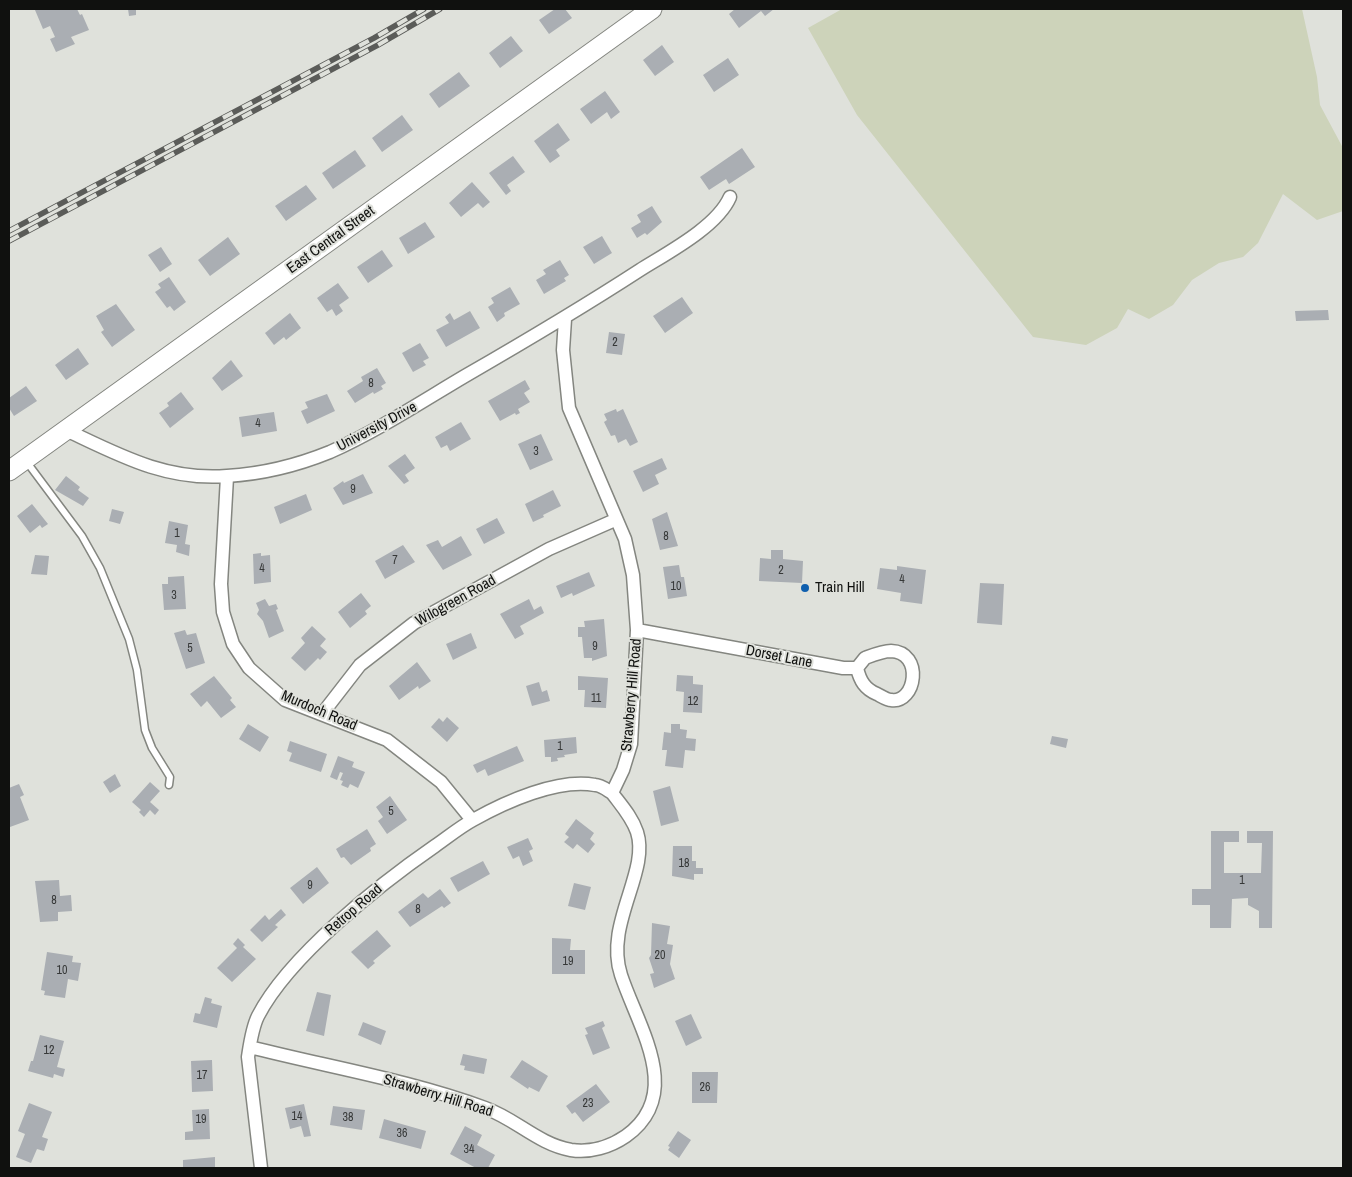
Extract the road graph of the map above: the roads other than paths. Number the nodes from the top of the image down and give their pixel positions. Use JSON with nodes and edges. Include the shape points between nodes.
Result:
{"nodes":[{"id":1,"x":652,"y":9,"type":"edge"},
{"id":2,"x":730,"y":197,"type":"dead end"},
{"id":3,"x":565,"y":319,"type":"junction"},
{"id":4,"x":66,"y":430,"type":"junction"},
{"id":5,"x":25,"y":460,"type":"junction"},
{"id":6,"x":9,"y":471,"type":"edge"},
{"id":7,"x":227,"y":476,"type":"junction"},
{"id":8,"x":615,"y":520,"type":"junction"},
{"id":9,"x":637,"y":630,"type":"junction"},
{"id":10,"x":857,"y":668,"type":"junction"},
{"id":11,"x":322,"y":714,"type":"junction"},
{"id":12,"x":169,"y":785,"type":"dead end"},
{"id":13,"x":612,"y":793,"type":"junction"},
{"id":14,"x":472,"y":820,"type":"junction"},
{"id":15,"x":250,"y":1047,"type":"junction"},
{"id":16,"x":261,"y":1168,"type":"edge"}],
"edges":[{"from":1,"to":4,"type":"main road","name":"East Central Street"},
{"from":2,"to":3,"type":"street","name":"University Drive","via":[[724,209],[697,232]]},
{"from":3,"to":7,"type":"street","name":"University Drive","via":[[397,417],[329,452],[274,470]]},
{"from":3,"to":8,"type":"street","name":"Strawberry Hill Road","via":[[563,350],[568,408]]},
{"from":4,"to":5,"type":"main road","name":"East Central Street"},
{"from":4,"to":7,"type":"street","name":"University Drive","via":[[150,468],[188,476]]},
{"from":5,"to":6,"type":"main road","name":"East Central Street"},
{"from":5,"to":12,"type":"lane","via":[[82,536],[100,568],[129,639],[146,730],[152,748],[170,777]]},
{"from":7,"to":11,"type":"street","name":"Murdoch Road","via":[[221,584],[223,612],[233,644],[249,668],[273,691],[285,700]]},
{"from":8,"to":9,"type":"street","name":"Strawberry Hill Road","via":[[625,539],[633,575]]},
{"from":8,"to":11,"type":"street","name":"Wilogreen Road","via":[[548,550],[414,623],[360,665]]},
{"from":9,"to":10,"type":"street","name":"Dorset Lane","via":[[796,661]]},
{"from":9,"to":13,"type":"street","name":"Strawberry Hill Road","via":[[631,744]]},
{"from":10,"to":10,"type":"street","via":[[865,658],[892,651],[905,656],[912,664],[912,685],[902,698],[892,700],[868,690],[859,679]]},
{"from":11,"to":14,"type":"street","name":"Murdoch Road","via":[[388,740],[441,782]]},
{"from":13,"to":14,"type":"street","name":"Retrop Road","via":[[597,785],[571,784],[531,793]]},
{"from":13,"to":15,"type":"street","name":"Strawberry Hill Road","via":[[637,832],[639,849],[618,928],[617,949],[620,973],[655,1072],[651,1108],[640,1126],[620,1140],[595,1150],[572,1150],[543,1141],[486,1108],[408,1085]]},
{"from":14,"to":15,"type":"street","name":"Retrop Road","via":[[405,866],[305,954],[258,1017]]},
{"from":15,"to":16,"type":"street","name":"Retrop Road","via":[[248,1057]]}]}
